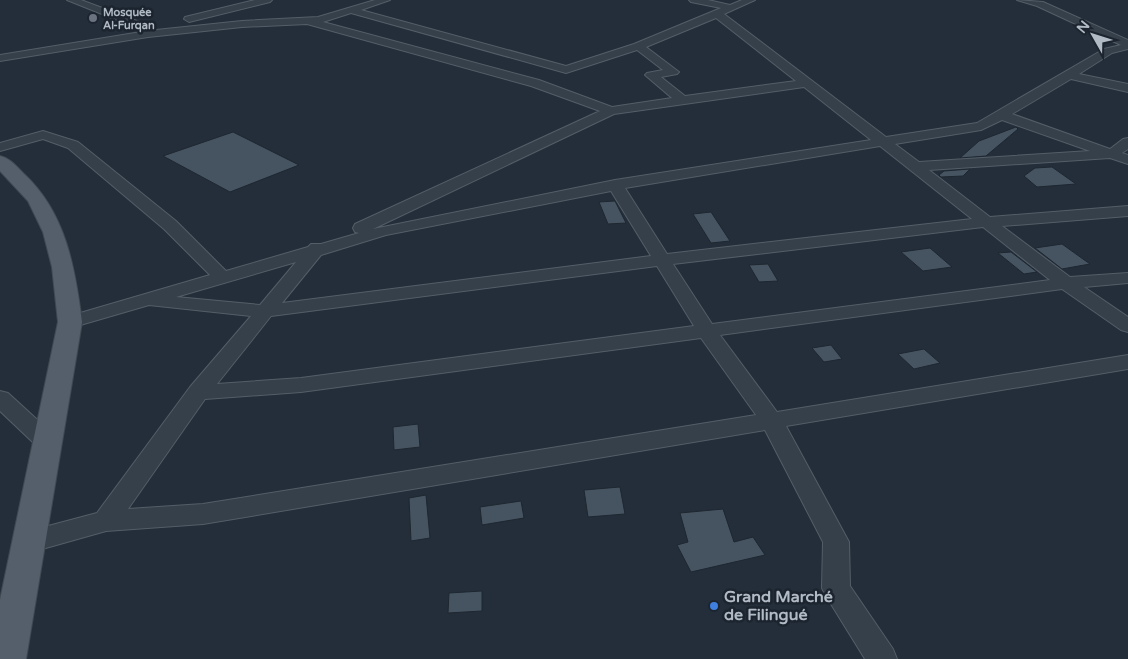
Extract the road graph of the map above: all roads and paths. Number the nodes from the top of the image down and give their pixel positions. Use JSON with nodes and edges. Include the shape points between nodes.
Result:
{"nodes":[{"id":1,"x":72,"y":0,"type":"edge"},
{"id":2,"x":220,"y":0,"type":"edge"},
{"id":3,"x":267,"y":0,"type":"edge"},
{"id":4,"x":385,"y":0,"type":"edge"},
{"id":5,"x":694,"y":0,"type":"edge"},
{"id":6,"x":750,"y":0,"type":"edge"},
{"id":7,"x":1022,"y":0,"type":"edge"},
{"id":8,"x":1058,"y":0,"type":"edge"},
{"id":9,"x":338,"y":4,"type":"dead end"},
{"id":10,"x":1040,"y":4,"type":"junction"},
{"id":11,"x":241,"y":6,"type":"junction"},
{"id":12,"x":733,"y":8,"type":"junction"},
{"id":13,"x":717,"y":14,"type":"junction"},
{"id":14,"x":301,"y":21,"type":"junction"},
{"id":15,"x":354,"y":22,"type":"junction"},
{"id":16,"x":148,"y":34,"type":"junction"},
{"id":17,"x":1128,"y":45,"type":"edge"},
{"id":18,"x":638,"y":46,"type":"junction"},
{"id":19,"x":0,"y":58,"type":"edge"},
{"id":20,"x":1069,"y":75,"type":"junction"},
{"id":21,"x":806,"y":83,"type":"junction"},
{"id":22,"x":1128,"y":88,"type":"edge"},
{"id":23,"x":682,"y":100,"type":"junction"},
{"id":24,"x":611,"y":111,"type":"junction"},
{"id":25,"x":1001,"y":115,"type":"junction"},
{"id":26,"x":1128,"y":142,"type":"edge"},
{"id":27,"x":883,"y":143,"type":"junction"},
{"id":28,"x":0,"y":147,"type":"edge"},
{"id":29,"x":1112,"y":154,"type":"junction"},
{"id":30,"x":1128,"y":160,"type":"edge"},
{"id":31,"x":0,"y":161,"type":"edge"},
{"id":32,"x":915,"y":167,"type":"junction"},
{"id":33,"x":615,"y":185,"type":"junction"},
{"id":34,"x":1128,"y":211,"type":"edge"},
{"id":35,"x":985,"y":222,"type":"junction"},
{"id":36,"x":315,"y":249,"type":"junction"},
{"id":37,"x":662,"y":260,"type":"junction"},
{"id":38,"x":222,"y":277,"type":"junction"},
{"id":39,"x":1128,"y":278,"type":"edge"},
{"id":40,"x":1066,"y":283,"type":"junction"},
{"id":41,"x":144,"y":300,"type":"junction"},
{"id":42,"x":264,"y":311,"type":"junction"},
{"id":43,"x":70,"y":322,"type":"junction"},
{"id":44,"x":1128,"y":326,"type":"edge"},
{"id":45,"x":707,"y":332,"type":"junction"},
{"id":46,"x":1128,"y":362,"type":"edge"},
{"id":47,"x":198,"y":392,"type":"junction"},
{"id":48,"x":0,"y":398,"type":"edge"},
{"id":49,"x":772,"y":421,"type":"junction"},
{"id":50,"x":47,"y":442,"type":"junction"},
{"id":51,"x":106,"y":521,"type":"junction"},
{"id":52,"x":28,"y":542,"type":"junction"},
{"id":53,"x":7,"y":659,"type":"edge"},
{"id":54,"x":882,"y":659,"type":"edge"}],
"edges":[{"from":1,"to":16,"type":"street","via":[[141,26]]},
{"from":2,"to":11,"type":"street"},
{"from":3,"to":11,"type":"street"},
{"from":4,"to":15,"type":"street"},
{"from":5,"to":12,"type":"street"},
{"from":6,"to":12,"type":"street"},
{"from":7,"to":10,"type":"street"},
{"from":8,"to":10,"type":"street"},
{"from":9,"to":15,"type":"street"},
{"from":10,"to":17,"type":"street"},
{"from":11,"to":14,"type":"street"},
{"from":11,"to":16,"type":"street","via":[[165,25]]},
{"from":12,"to":13,"type":"street"},
{"from":13,"to":18,"type":"street"},
{"from":13,"to":21,"type":"street"},
{"from":14,"to":15,"type":"street"},
{"from":14,"to":15,"type":"street"},
{"from":14,"to":16,"type":"street"},
{"from":15,"to":18,"type":"street","via":[[566,70]]},
{"from":15,"to":24,"type":"street"},
{"from":16,"to":19,"type":"street"},
{"from":17,"to":20,"type":"street","via":[[1108,51]]},
{"from":18,"to":23,"type":"street","via":[[673,72],[651,76]]},
{"from":20,"to":22,"type":"street"},
{"from":20,"to":25,"type":"street"},
{"from":21,"to":23,"type":"street"},
{"from":21,"to":27,"type":"street"},
{"from":23,"to":24,"type":"street"},
{"from":24,"to":36,"type":"street"},
{"from":25,"to":27,"type":"street","via":[[981,126]]},
{"from":25,"to":29,"type":"street"},
{"from":26,"to":29,"type":"street"},
{"from":27,"to":32,"type":"street"},
{"from":27,"to":33,"type":"street"},
{"from":28,"to":38,"type":"street","via":[[43,135],[73,145],[170,225]]},
{"from":29,"to":30,"type":"street"},
{"from":29,"to":32,"type":"street"},
{"from":31,"to":43,"type":"main road","via":[[26,186],[44,212],[59,246]]},
{"from":32,"to":35,"type":"street"},
{"from":33,"to":36,"type":"street","via":[[383,231]]},
{"from":33,"to":37,"type":"street"},
{"from":34,"to":35,"type":"street"},
{"from":35,"to":37,"type":"street"},
{"from":35,"to":40,"type":"street"},
{"from":36,"to":38,"type":"street"},
{"from":36,"to":42,"type":"street"},
{"from":37,"to":42,"type":"street"},
{"from":37,"to":45,"type":"street"},
{"from":38,"to":41,"type":"street"},
{"from":39,"to":40,"type":"street"},
{"from":40,"to":44,"type":"street"},
{"from":40,"to":45,"type":"street"},
{"from":41,"to":42,"type":"street"},
{"from":41,"to":43,"type":"street"},
{"from":42,"to":47,"type":"street"},
{"from":43,"to":50,"type":"main road"},
{"from":45,"to":47,"type":"street","via":[[301,385]]},
{"from":45,"to":49,"type":"street"},
{"from":46,"to":49,"type":"street"},
{"from":47,"to":51,"type":"street"},
{"from":48,"to":50,"type":"street"},
{"from":49,"to":51,"type":"street","via":[[203,514]]},
{"from":49,"to":54,"type":"street","via":[[836,542],[836,588]]},
{"from":50,"to":52,"type":"main road"},
{"from":51,"to":52,"type":"street"},
{"from":52,"to":53,"type":"main road"}]}
